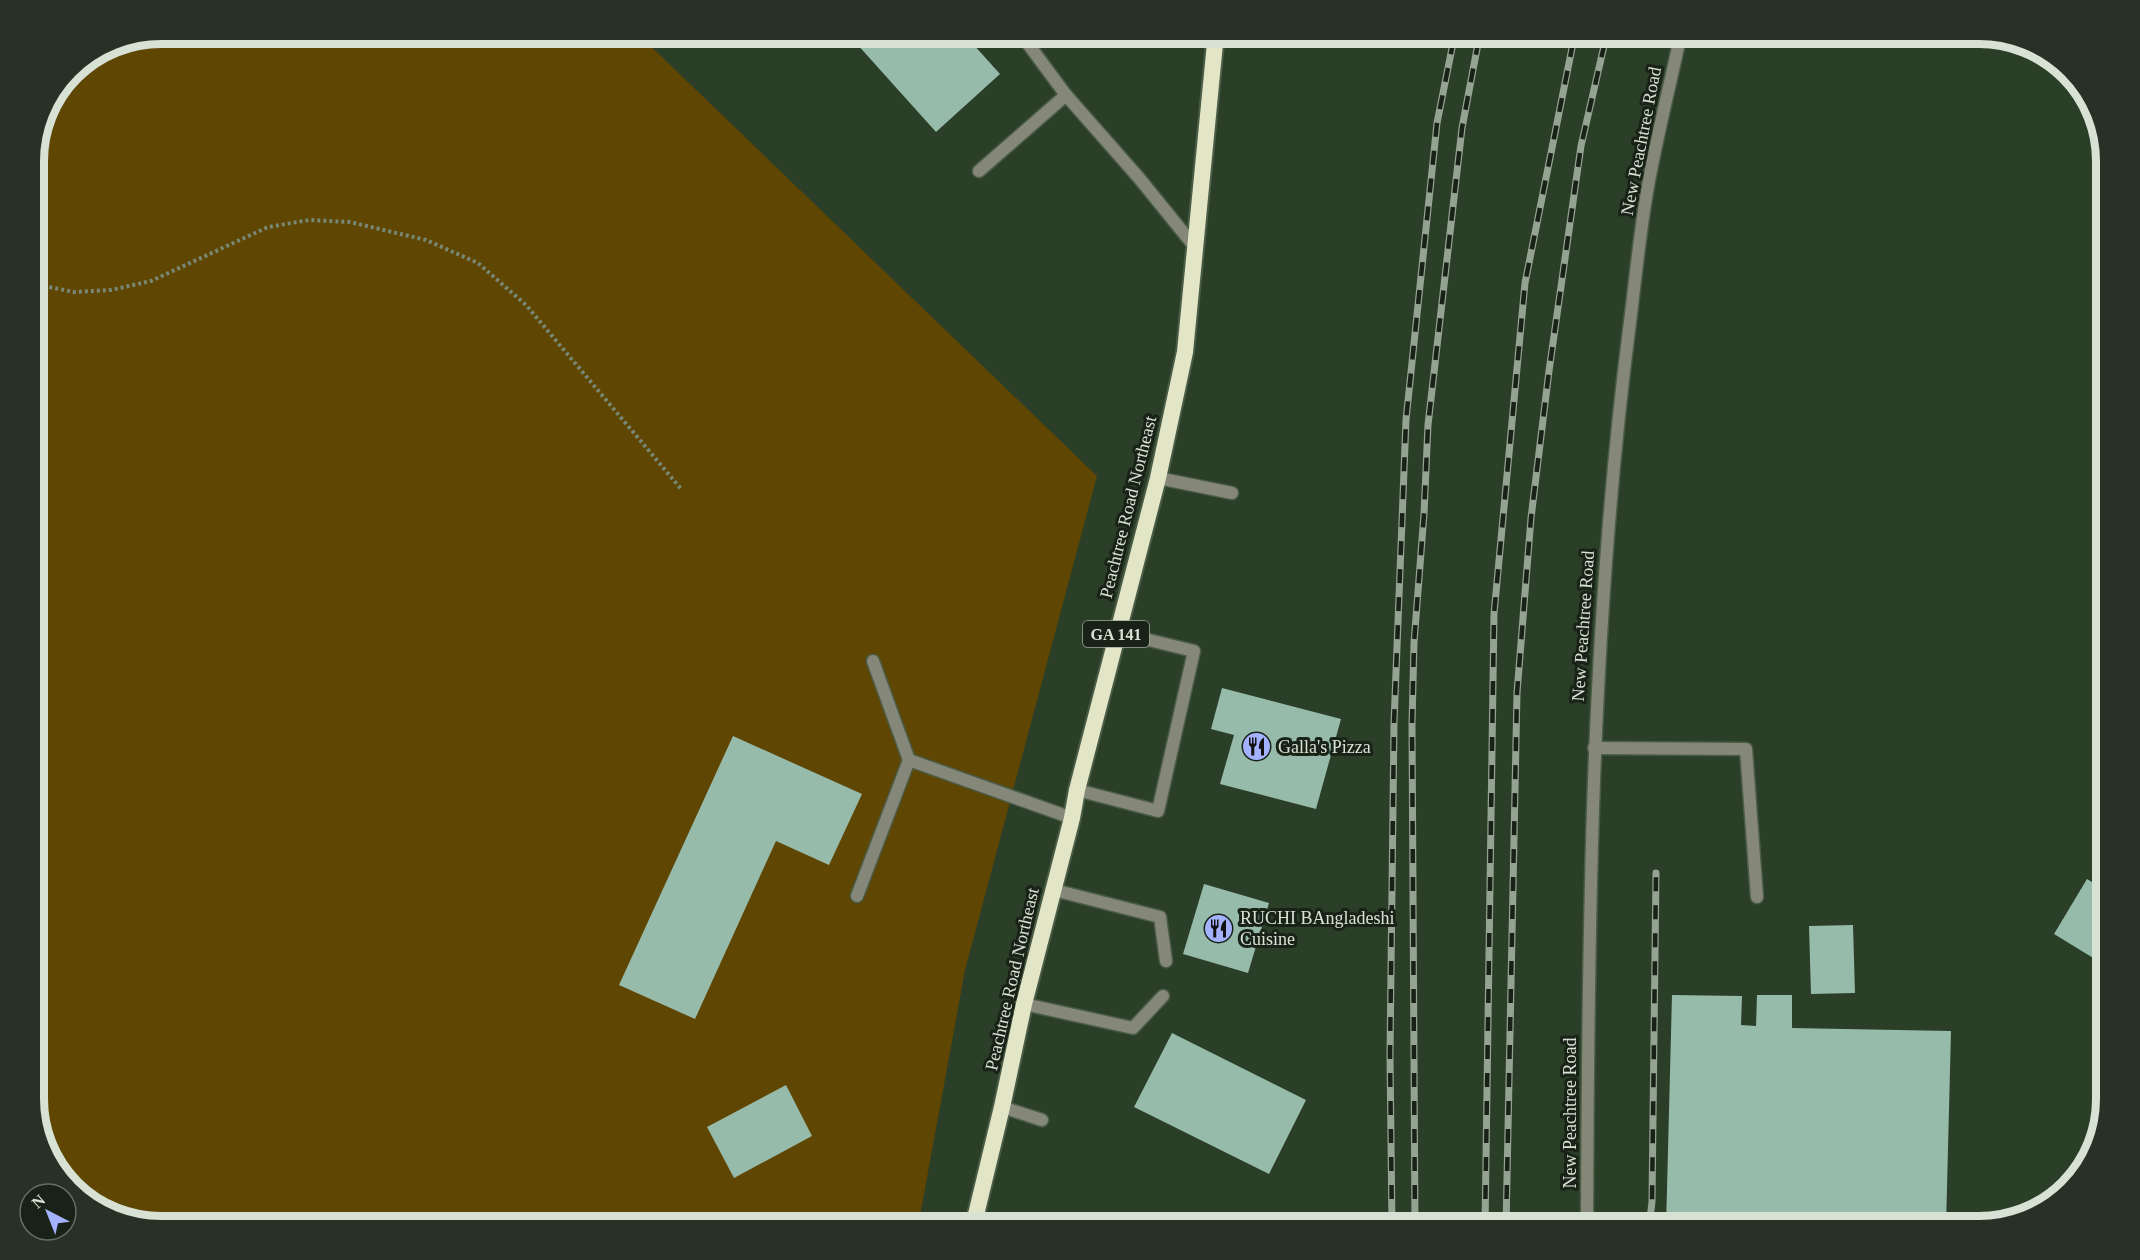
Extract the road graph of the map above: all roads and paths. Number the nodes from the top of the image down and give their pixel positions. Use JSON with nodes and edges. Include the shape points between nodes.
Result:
{"nodes":[{"id":1,"x":1028,"y":44,"type":"edge"},
{"id":2,"x":1215,"y":44,"type":"edge"},
{"id":3,"x":1679,"y":44,"type":"edge"},
{"id":4,"x":1066,"y":95,"type":"junction"},
{"id":5,"x":979,"y":171,"type":"dead end"},
{"id":6,"x":1195,"y":247,"type":"junction"},
{"id":7,"x":44,"y":286,"type":"edge"},
{"id":8,"x":1158,"y":478,"type":"junction"},
{"id":9,"x":682,"y":490,"type":"dead end"},
{"id":10,"x":1233,"y":493,"type":"dead end"},
{"id":11,"x":1116,"y":632,"type":"junction"},
{"id":12,"x":873,"y":661,"type":"dead end"},
{"id":13,"x":1594,"y":748,"type":"junction"},
{"id":14,"x":909,"y":760,"type":"junction"},
{"id":15,"x":1077,"y":790,"type":"junction"},
{"id":16,"x":1071,"y":818,"type":"junction"},
{"id":17,"x":1054,"y":890,"type":"junction"},
{"id":18,"x":857,"y":896,"type":"dead end"},
{"id":19,"x":1757,"y":897,"type":"dead end"},
{"id":20,"x":1166,"y":961,"type":"dead end"},
{"id":21,"x":1162,"y":996,"type":"dead end"},
{"id":22,"x":1024,"y":1004,"type":"junction"},
{"id":23,"x":1002,"y":1107,"type":"junction"},
{"id":24,"x":1042,"y":1120,"type":"dead end"},
{"id":25,"x":976,"y":1216,"type":"edge"},
{"id":26,"x":1587,"y":1216,"type":"edge"}],
"edges":[{"from":1,"to":4,"type":"street"},
{"from":2,"to":6,"type":"highway","name":"Peachtree Road Northeast","number":"GA 141"},
{"from":3,"to":13,"type":"street","name":"New Peachtree Road","via":[[1647,192],[1617,420]]},
{"from":4,"to":5,"type":"street"},
{"from":4,"to":6,"type":"street"},
{"from":6,"to":8,"type":"highway","name":"Peachtree Road Northeast","number":"GA 141","via":[[1185,352]]},
{"from":7,"to":9,"type":"path","via":[[74,292],[111,290],[151,281],[268,227],[309,220],[350,222],[426,240],[478,263],[526,305]]},
{"from":8,"to":10,"type":"street"},
{"from":8,"to":11,"type":"highway","name":"Peachtree Road Northeast","number":"GA 141"},
{"from":11,"to":15,"type":"highway","name":"Peachtree Road Northeast","number":"GA 141"},
{"from":11,"to":15,"type":"street","via":[[1194,651],[1158,812]]},
{"from":12,"to":14,"type":"street"},
{"from":13,"to":19,"type":"street","via":[[1746,749]]},
{"from":13,"to":26,"type":"street","name":"New Peachtree Road"},
{"from":14,"to":16,"type":"street"},
{"from":14,"to":18,"type":"street"},
{"from":15,"to":16,"type":"highway","name":"Peachtree Road Northeast","number":"GA 141"},
{"from":16,"to":17,"type":"highway","name":"Peachtree Road Northeast","number":"GA 141"},
{"from":17,"to":20,"type":"street","via":[[1160,917]]},
{"from":17,"to":22,"type":"highway","name":"Peachtree Road Northeast","number":"GA 141"},
{"from":21,"to":22,"type":"street","via":[[1133,1028]]},
{"from":22,"to":23,"type":"highway","name":"Peachtree Road Northeast","number":"GA 141"},
{"from":23,"to":24,"type":"street"},
{"from":23,"to":25,"type":"highway","name":"Peachtree Road Northeast","number":"GA 141"}]}
